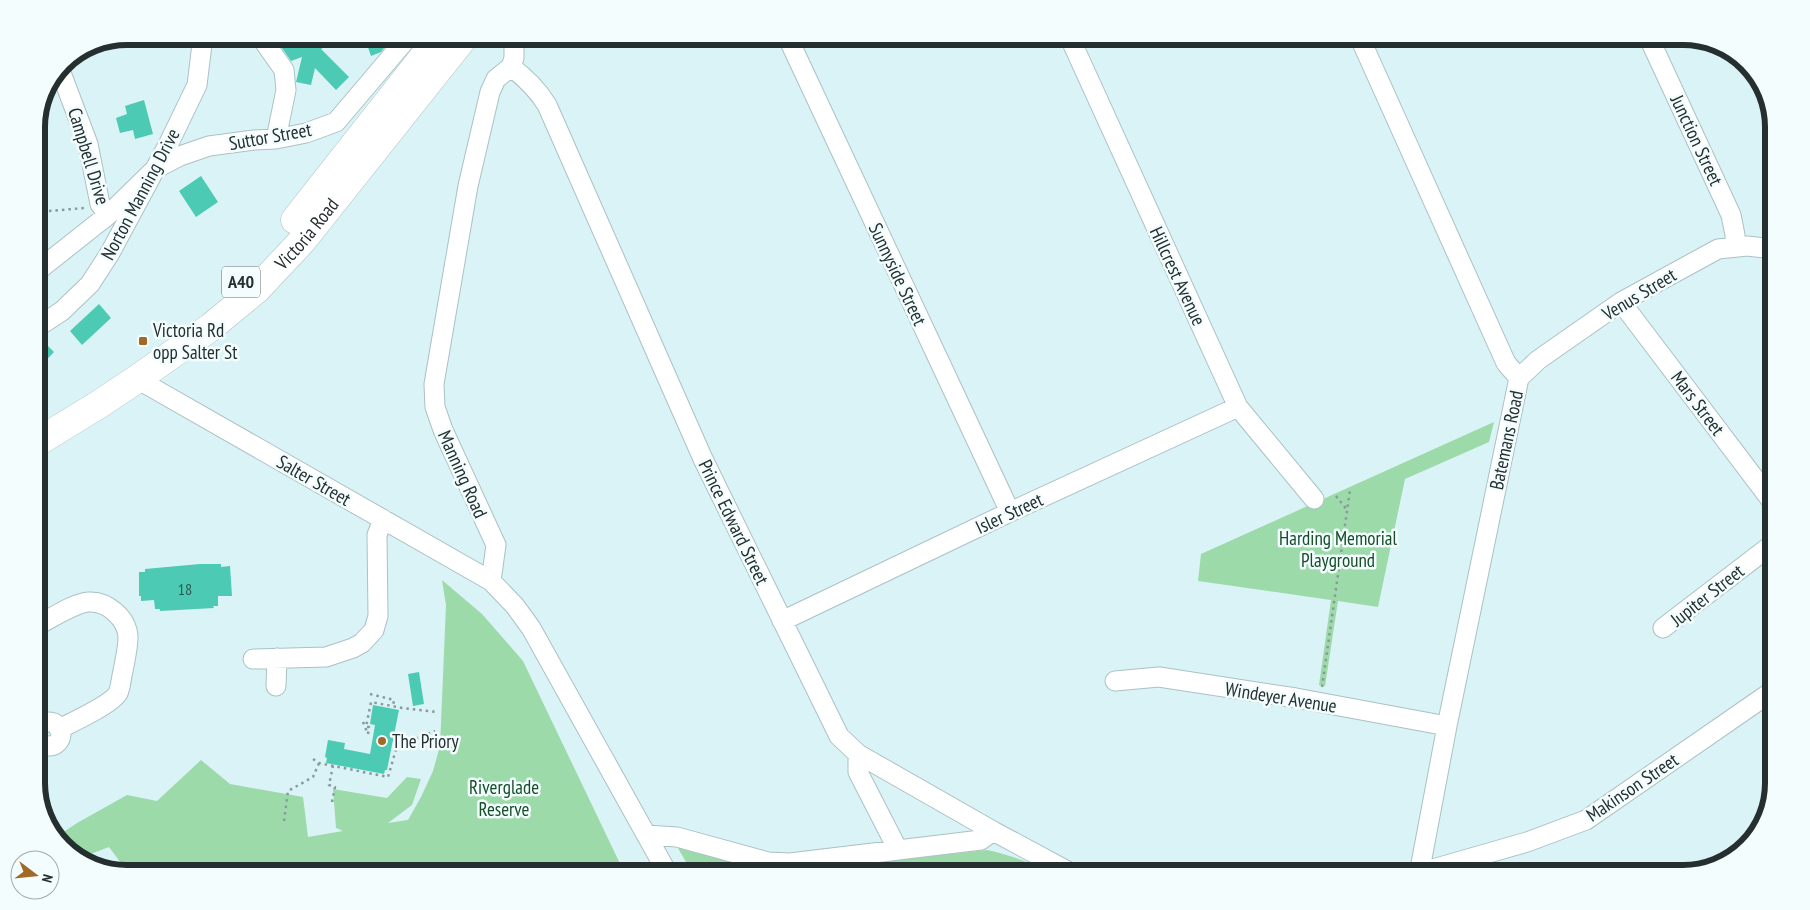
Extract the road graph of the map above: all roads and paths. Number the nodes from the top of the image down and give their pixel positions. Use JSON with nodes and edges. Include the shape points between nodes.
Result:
{"nodes":[{"id":1,"x":202,"y":45,"type":"edge"},
{"id":2,"x":266,"y":45,"type":"edge"},
{"id":3,"x":401,"y":45,"type":"edge"},
{"id":4,"x":433,"y":45,"type":"edge"},
{"id":5,"x":458,"y":45,"type":"edge"},
{"id":6,"x":514,"y":45,"type":"edge"},
{"id":7,"x":791,"y":45,"type":"edge"},
{"id":8,"x":1073,"y":45,"type":"edge"},
{"id":9,"x":1363,"y":45,"type":"edge"},
{"id":10,"x":1652,"y":45,"type":"edge"},
{"id":11,"x":511,"y":67,"type":"junction"},
{"id":12,"x":62,"y":76,"type":"edge"},
{"id":13,"x":276,"y":139,"type":"junction"},
{"id":14,"x":155,"y":169,"type":"junction"},
{"id":15,"x":104,"y":209,"type":"junction"},
{"id":16,"x":45,"y":211,"type":"edge"},
{"id":17,"x":1735,"y":247,"type":"junction"},
{"id":18,"x":1765,"y":249,"type":"edge"},
{"id":19,"x":45,"y":264,"type":"edge"},
{"id":20,"x":1621,"y":302,"type":"junction"},
{"id":21,"x":45,"y":322,"type":"edge"},
{"id":22,"x":1519,"y":378,"type":"junction"},
{"id":23,"x":137,"y":379,"type":"junction"},
{"id":24,"x":1238,"y":407,"type":"junction"},
{"id":25,"x":45,"y":418,"type":"edge"},
{"id":26,"x":45,"y":438,"type":"edge"},
{"id":27,"x":1350,"y":490,"type":"dead end"},
{"id":28,"x":1765,"y":492,"type":"edge"},
{"id":29,"x":1336,"y":496,"type":"dead end"},
{"id":30,"x":1314,"y":499,"type":"dead end"},
{"id":31,"x":1348,"y":510,"type":"junction"},
{"id":32,"x":1010,"y":512,"type":"junction"},
{"id":33,"x":383,"y":519,"type":"junction"},
{"id":34,"x":1765,"y":550,"type":"edge"},
{"id":35,"x":491,"y":581,"type":"junction"},
{"id":36,"x":45,"y":621,"type":"edge"},
{"id":37,"x":782,"y":621,"type":"junction"},
{"id":38,"x":1663,"y":628,"type":"dead end"},
{"id":39,"x":277,"y":658,"type":"junction"},
{"id":40,"x":254,"y":659,"type":"dead end"},
{"id":41,"x":1115,"y":681,"type":"dead end"},
{"id":42,"x":276,"y":686,"type":"dead end"},
{"id":43,"x":370,"y":694,"type":"dead end"},
{"id":44,"x":1765,"y":696,"type":"edge"},
{"id":45,"x":1320,"y":702,"type":"junction"},
{"id":46,"x":392,"y":707,"type":"junction"},
{"id":47,"x":436,"y":712,"type":"dead end"},
{"id":48,"x":363,"y":722,"type":"dead end"},
{"id":49,"x":1447,"y":726,"type":"junction"},
{"id":50,"x":59,"y":729,"type":"dead end"},
{"id":51,"x":435,"y":731,"type":"dead end"},
{"id":52,"x":858,"y":754,"type":"junction"},
{"id":53,"x":312,"y":759,"type":"dead end"},
{"id":54,"x":319,"y":763,"type":"junction"},
{"id":55,"x":333,"y":766,"type":"junction"},
{"id":56,"x":332,"y":802,"type":"dead end"},
{"id":57,"x":284,"y":821,"type":"dead end"},
{"id":58,"x":993,"y":831,"type":"junction"},
{"id":59,"x":646,"y":835,"type":"junction"},
{"id":60,"x":898,"y":850,"type":"junction"},
{"id":61,"x":663,"y":865,"type":"edge"},
{"id":62,"x":1056,"y":865,"type":"edge"},
{"id":63,"x":1421,"y":865,"type":"edge"},
{"id":64,"x":1447,"y":865,"type":"edge"}],
"edges":[{"from":1,"to":14,"type":"street","name":"Norton Manning Drive","via":[[197,85]]},
{"from":2,"to":13,"type":"street","via":[[284,70],[286,90]]},
{"from":3,"to":13,"type":"street","name":"Suttor Street","via":[[336,122]]},
{"from":4,"to":25,"type":"highway","name":"Victoria Road","number":"A40","via":[[246,278],[201,315]]},
{"from":5,"to":23,"type":"highway","name":"Victoria Road","number":"A40","via":[[280,266],[227,315]]},
{"from":6,"to":11,"type":"street"},
{"from":7,"to":32,"type":"street","name":"Sunnyside Street"},
{"from":8,"to":24,"type":"street","name":"Hillcrest Avenue"},
{"from":9,"to":22,"type":"street","name":"Batemans Road","via":[[1506,364]]},
{"from":10,"to":17,"type":"street","name":"Junction Street","via":[[1731,216]]},
{"from":11,"to":35,"type":"street","name":"Manning Road","via":[[496,79],[486,105],[468,186],[434,384],[435,407],[442,430],[496,544]]},
{"from":11,"to":37,"type":"street","name":"Prince Edward Street","via":[[537,89],[547,104],[703,459]]},
{"from":12,"to":15,"type":"street","name":"Campbell Drive","via":[[88,144]]},
{"from":13,"to":14,"type":"street","name":"Suttor Street","via":[[209,146]]},
{"from":14,"to":15,"type":"street"},
{"from":14,"to":21,"type":"street","name":"Norton Manning Drive","via":[[90,284],[62,311]]},
{"from":15,"to":16,"type":"path"},
{"from":15,"to":19,"type":"street"},
{"from":17,"to":18,"type":"street","name":"Venus Street"},
{"from":17,"to":20,"type":"street","name":"Venus Street","via":[[1718,249]]},
{"from":20,"to":22,"type":"street","name":"Venus Street","via":[[1538,360]]},
{"from":20,"to":28,"type":"street","name":"Mars Street"},
{"from":22,"to":49,"type":"street","name":"Batemans Road"},
{"from":23,"to":26,"type":"highway","name":"Victoria Road","number":"A40"},
{"from":23,"to":33,"type":"street","name":"Salter Street"},
{"from":24,"to":30,"type":"street","name":"Hillcrest Avenue"},
{"from":24,"to":32,"type":"street","name":"Isler Street"},
{"from":27,"to":31,"type":"path"},
{"from":29,"to":31,"type":"path"},
{"from":31,"to":45,"type":"path"},
{"from":32,"to":37,"type":"street","name":"Isler Street"},
{"from":33,"to":35,"type":"street","name":"Salter Street"},
{"from":33,"to":39,"type":"street","via":[[377,535],[378,616],[374,630],[362,643],[326,657]]},
{"from":34,"to":38,"type":"street","name":"Jupiter Street"},
{"from":35,"to":59,"type":"street","via":[[531,628]]},
{"from":36,"to":50,"type":"street","via":[[77,605],[96,603],[114,611],[128,635],[118,693]]},
{"from":37,"to":52,"type":"street","name":"Prince Edward Street","via":[[840,736]]},
{"from":39,"to":40,"type":"street"},
{"from":39,"to":42,"type":"street"},
{"from":41,"to":45,"type":"street","name":"Windeyer Avenue","via":[[1159,677]]},
{"from":43,"to":46,"type":"path","via":[[394,700]]},
{"from":44,"to":64,"type":"street","name":"Makinson Street","via":[[1586,820],[1527,842]]},
{"from":45,"to":49,"type":"street","name":"Windeyer Avenue"},
{"from":46,"to":47,"type":"path"},
{"from":46,"to":48,"type":"path","via":[[372,702],[366,727],[369,727],[368,734]]},
{"from":49,"to":63,"type":"street","name":"Batemans Road"},
{"from":51,"to":55,"type":"path","via":[[397,746],[388,777]]},
{"from":52,"to":58,"type":"street","name":"Prince Edward Street"},
{"from":52,"to":60,"type":"street","via":[[858,772]]},
{"from":53,"to":54,"type":"path"},
{"from":54,"to":55,"type":"path"},
{"from":54,"to":57,"type":"path","via":[[313,777],[288,791]]},
{"from":55,"to":56,"type":"path","via":[[329,785],[335,786]]},
{"from":58,"to":60,"type":"street","via":[[982,840]]},
{"from":58,"to":62,"type":"street","name":"Prince Edward Street"},
{"from":59,"to":60,"type":"street","via":[[677,837],[777,863]]},
{"from":59,"to":61,"type":"street"}]}
